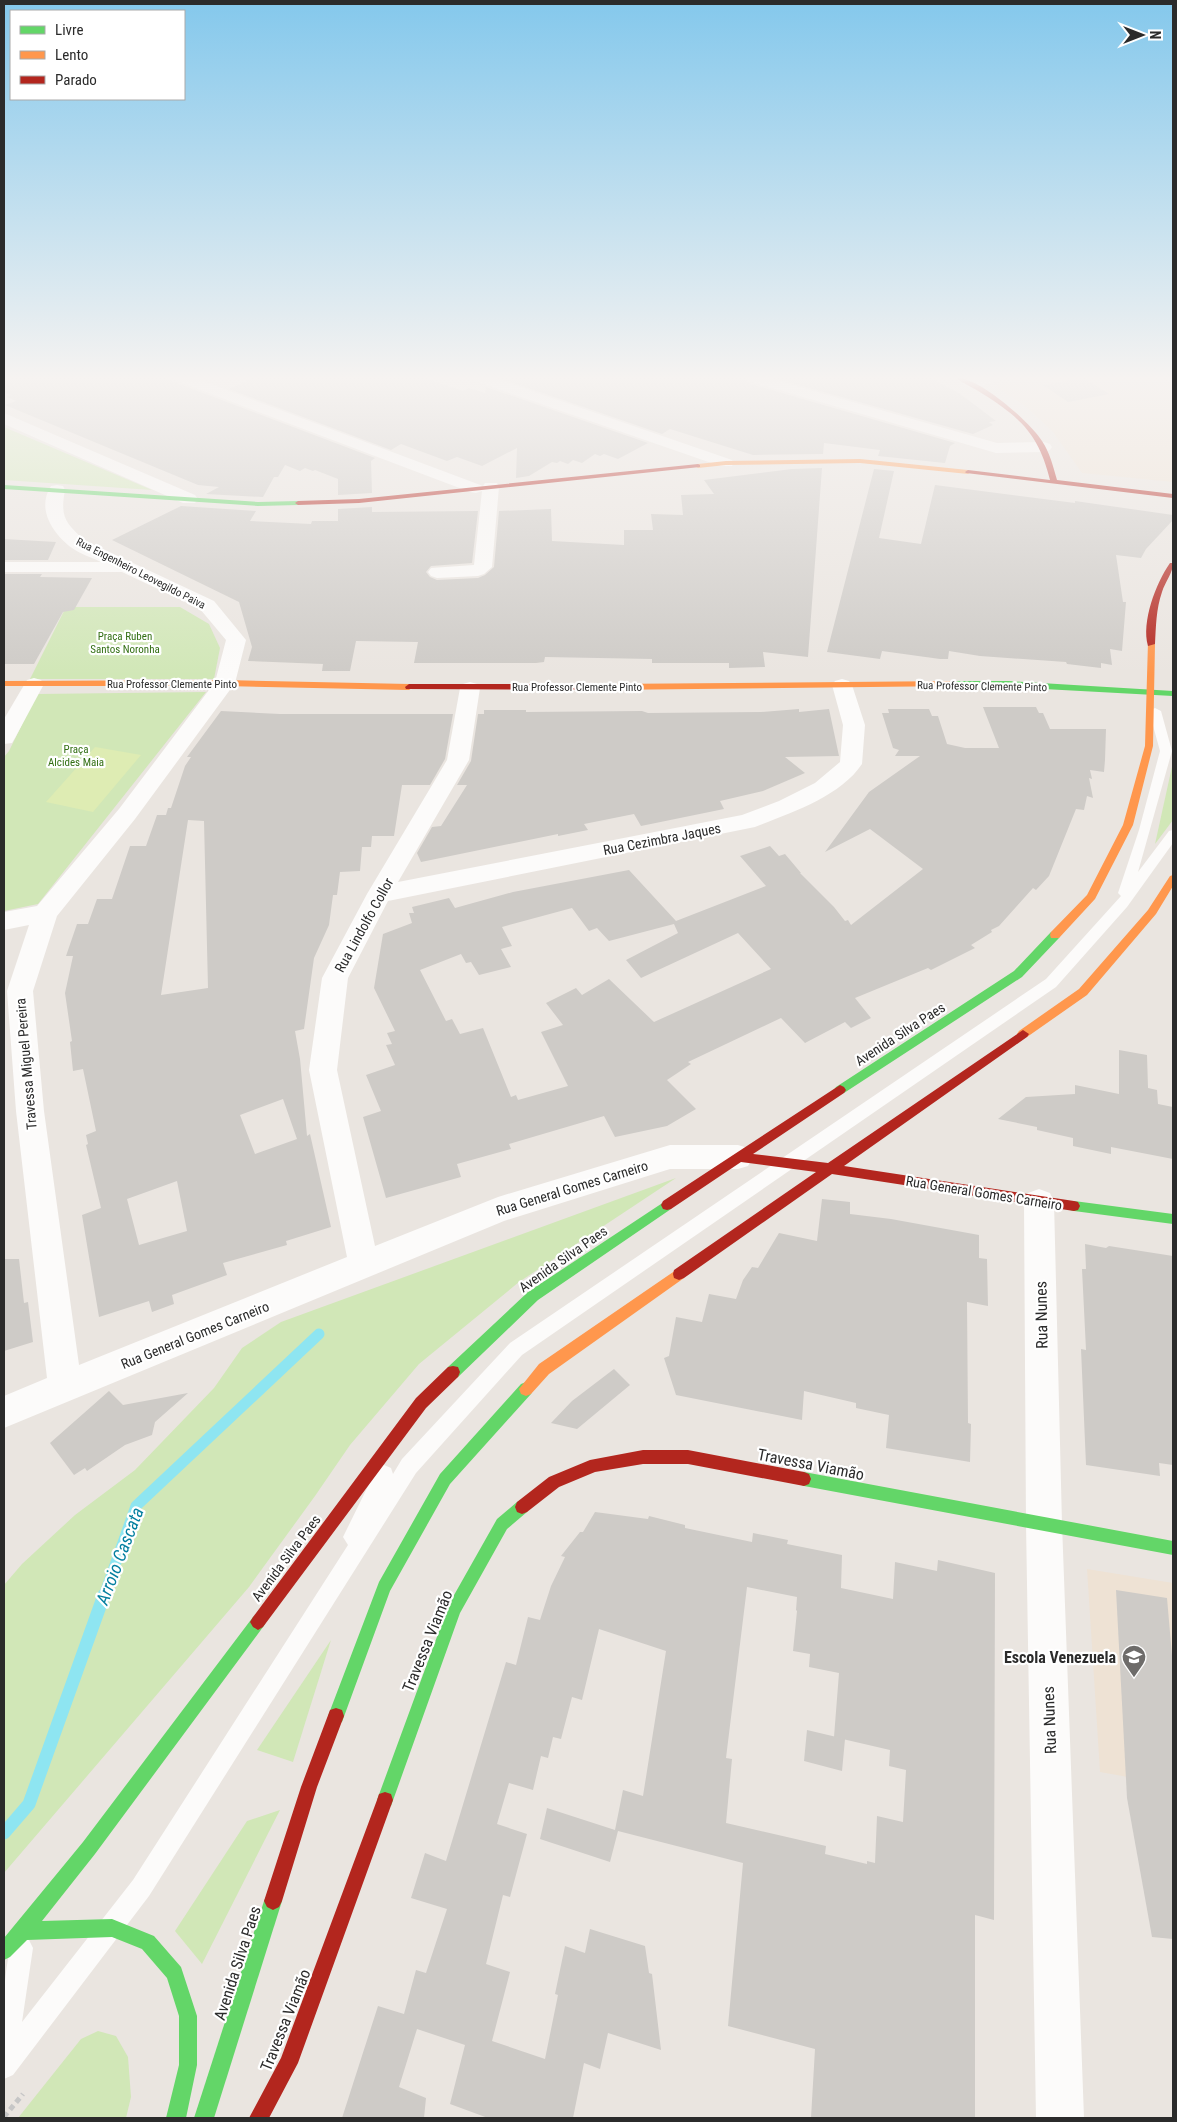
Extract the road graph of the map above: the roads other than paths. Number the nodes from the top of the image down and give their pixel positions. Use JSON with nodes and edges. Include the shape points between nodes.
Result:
{"nodes":[{"id":1,"x":139,"y":477,"type":"edge"},
{"id":2,"x":453,"y":477,"type":"edge"},
{"id":3,"x":590,"y":477,"type":"edge"},
{"id":4,"x":1024,"y":477,"type":"edge"},
{"id":5,"x":1053,"y":477,"type":"edge"},
{"id":6,"x":1054,"y":480,"type":"junction"},
{"id":7,"x":4,"y":487,"type":"edge"},
{"id":8,"x":483,"y":488,"type":"junction"},
{"id":9,"x":57,"y":490,"type":"junction"},
{"id":10,"x":1173,"y":496,"type":"edge"},
{"id":11,"x":189,"y":499,"type":"junction"},
{"id":12,"x":1173,"y":565,"type":"edge"},
{"id":13,"x":4,"y":567,"type":"edge"},
{"id":14,"x":125,"y":567,"type":"junction"},
{"id":15,"x":437,"y":572,"type":"dead end"},
{"id":16,"x":226,"y":683,"type":"junction"},
{"id":17,"x":4,"y":684,"type":"edge"},
{"id":18,"x":34,"y":684,"type":"junction"},
{"id":19,"x":842,"y":685,"type":"junction"},
{"id":20,"x":470,"y":688,"type":"junction"},
{"id":21,"x":1149,"y":692,"type":"junction"},
{"id":22,"x":1173,"y":694,"type":"edge"},
{"id":23,"x":4,"y":738,"type":"edge"},
{"id":24,"x":1173,"y":834,"type":"edge"},
{"id":25,"x":1173,"y":878,"type":"edge"},
{"id":26,"x":380,"y":894,"type":"junction"},
{"id":27,"x":1122,"y":904,"type":"junction"},
{"id":28,"x":45,"y":913,"type":"junction"},
{"id":29,"x":4,"y":921,"type":"edge"},
{"id":30,"x":738,"y":1157,"type":"junction"},
{"id":31,"x":786,"y":1163,"type":"junction"},
{"id":32,"x":833,"y":1169,"type":"junction"},
{"id":33,"x":1039,"y":1202,"type":"junction"},
{"id":34,"x":1173,"y":1219,"type":"edge"},
{"id":35,"x":364,"y":1265,"type":"junction"},
{"id":36,"x":66,"y":1388,"type":"junction"},
{"id":37,"x":421,"y":1403,"type":"junction"},
{"id":38,"x":4,"y":1412,"type":"edge"},
{"id":39,"x":1044,"y":1524,"type":"junction"},
{"id":40,"x":1173,"y":1548,"type":"edge"},
{"id":41,"x":317,"y":1609,"type":"junction"},
{"id":42,"x":112,"y":1928,"type":"junction"},
{"id":43,"x":23,"y":1931,"type":"junction"},
{"id":44,"x":4,"y":1951,"type":"edge"},
{"id":45,"x":4,"y":2065,"type":"edge"},
{"id":46,"x":176,"y":2118,"type":"edge"},
{"id":47,"x":204,"y":2118,"type":"edge"},
{"id":48,"x":259,"y":2118,"type":"edge"},
{"id":49,"x":1060,"y":2118,"type":"edge"}],
"edges":[{"from":1,"to":11,"type":"street"},
{"from":2,"to":8,"type":"street"},
{"from":3,"to":8,"type":"street"},
{"from":4,"to":6,"type":"street"},
{"from":5,"to":6,"type":"street"},
{"from":6,"to":10,"type":"street"},
{"from":7,"to":9,"type":"street"},
{"from":8,"to":11,"type":"street","via":[[350,502],[258,504]]},
{"from":8,"to":15,"type":"street","via":[[483,567]]},
{"from":9,"to":11,"type":"street"},
{"from":9,"to":14,"type":"street","name":"Rua Engenheiro Leovegildo Paiva","via":[[52,509],[59,526],[78,544]]},
{"from":12,"to":21,"type":"street","name":"Avenida Silva Paes","via":[[1164,576],[1152,610]]},
{"from":13,"to":14,"type":"street"},
{"from":14,"to":16,"type":"street","name":"Rua Engenheiro Leovegildo Paiva","via":[[206,605],[236,640]]},
{"from":16,"to":18,"type":"street","name":"Rua Professor Clemente Pinto"},
{"from":16,"to":20,"type":"street","name":"Rua Professor Clemente Pinto"},
{"from":16,"to":28,"type":"street","name":"Travessa Miguel Pereira","via":[[127,814]]},
{"from":17,"to":18,"type":"street","name":"Rua Professor Clemente Pinto"},
{"from":18,"to":23,"type":"street"},
{"from":19,"to":20,"type":"street","name":"Rua Professor Clemente Pinto"},
{"from":19,"to":21,"type":"street","name":"Rua Professor Clemente Pinto","via":[[1008,684]]},
{"from":19,"to":26,"type":"street","name":"Rua Cezimbra Jaques","via":[[854,725],[851,764],[823,788],[787,806],[748,822]]},
{"from":20,"to":26,"type":"street","name":"Rua Lindolfo Collor","via":[[458,760]]},
{"from":21,"to":22,"type":"street","name":"Rua Professor Clemente Pinto"},
{"from":21,"to":27,"type":"lane","via":[[1166,751]]},
{"from":21,"to":30,"type":"street","name":"Avenida Silva Paes","via":[[1149,746],[1128,825],[1091,896],[1018,974]]},
{"from":24,"to":27,"type":"lane"},
{"from":25,"to":32,"type":"street","name":"Avenida Silva Paes","via":[[1152,912],[1083,992]]},
{"from":26,"to":35,"type":"street","name":"Rua Lindolfo Collor","via":[[335,978],[323,1070]]},
{"from":27,"to":31,"type":"lane","via":[[1050,983]]},
{"from":28,"to":29,"type":"street"},
{"from":28,"to":36,"type":"street","name":"Travessa Miguel Pereira","via":[[20,991],[30,1111]]},
{"from":30,"to":31,"type":"street","name":"Rua General Gomes Carneiro"},
{"from":30,"to":35,"type":"street","name":"Rua General Gomes Carneiro","via":[[670,1157],[498,1210]]},
{"from":30,"to":37,"type":"street","name":"Avenida Silva Paes","via":[[533,1296]]},
{"from":31,"to":32,"type":"street","name":"Rua General Gomes Carneiro"},
{"from":31,"to":41,"type":"lane","via":[[516,1349],[409,1466]]},
{"from":32,"to":33,"type":"street","name":"Rua General Gomes Carneiro"},
{"from":32,"to":47,"type":"street","name":"Avenida Silva Paes","via":[[544,1370],[445,1480],[384,1587],[309,1787]]},
{"from":33,"to":34,"type":"street","name":"Rua General Gomes Carneiro"},
{"from":33,"to":39,"type":"street","name":"Rua Nunes"},
{"from":35,"to":36,"type":"street","name":"Rua General Gomes Carneiro"},
{"from":36,"to":38,"type":"street","name":"Rua General Gomes Carneiro"},
{"from":37,"to":41,"type":"lane"},
{"from":37,"to":43,"type":"street","name":"Avenida Silva Paes","via":[[89,1848]]},
{"from":39,"to":40,"type":"street","name":"Travessa Viamão"},
{"from":39,"to":48,"type":"street","name":"Travessa Viamão","via":[[688,1457],[643,1457],[595,1465],[554,1482],[502,1524],[454,1609],[289,2063]]},
{"from":39,"to":49,"type":"street","name":"Rua Nunes"},
{"from":41,"to":42,"type":"lane"},
{"from":42,"to":43,"type":"street"},
{"from":42,"to":45,"type":"lane"},
{"from":42,"to":46,"type":"street","via":[[148,1942],[175,1973],[188,2016],[188,2065]]},
{"from":43,"to":44,"type":"street","name":"Avenida Silva Paes"},
{"from":43,"to":45,"type":"lane"}]}
